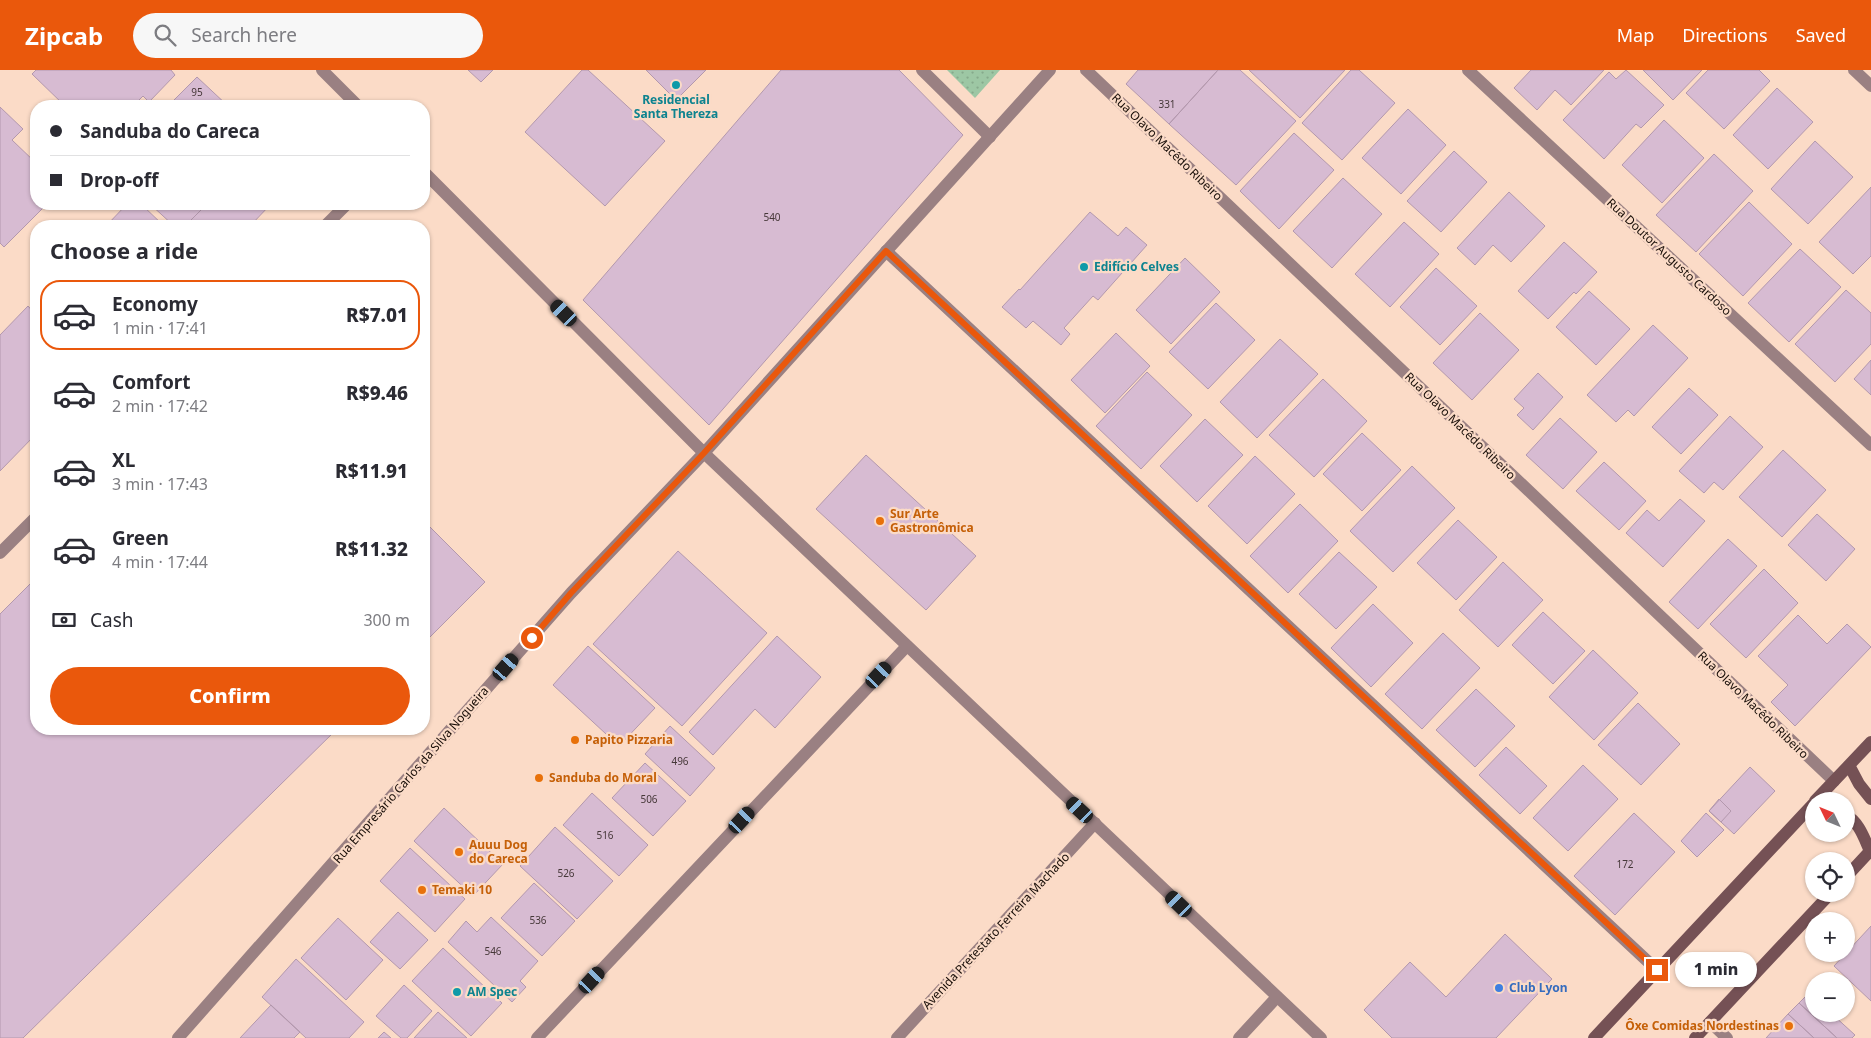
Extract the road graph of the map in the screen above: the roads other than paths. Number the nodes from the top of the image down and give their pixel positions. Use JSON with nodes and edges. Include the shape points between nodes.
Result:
{"nodes":[{"id":1,"x":322,"y":70,"type":"edge"},
{"id":2,"x":922,"y":70,"type":"edge"},
{"id":3,"x":1050,"y":70,"type":"edge"},
{"id":4,"x":1086,"y":70,"type":"edge"},
{"id":5,"x":1468,"y":70,"type":"edge"},
{"id":6,"x":1854,"y":70,"type":"edge"},
{"id":7,"x":1871,"y":86,"type":"edge"},
{"id":8,"x":352,"y":100,"type":"edge"},
{"id":9,"x":990,"y":137,"type":"junction"},
{"id":10,"x":430,"y":178,"type":"edge"},
{"id":11,"x":341,"y":210,"type":"edge"},
{"id":12,"x":331,"y":220,"type":"edge"},
{"id":13,"x":886,"y":251,"type":"junction"},
{"id":14,"x":1871,"y":445,"type":"edge"},
{"id":15,"x":704,"y":453,"type":"junction"},
{"id":16,"x":30,"y":523,"type":"edge"},
{"id":17,"x":0,"y":553,"type":"edge"},
{"id":18,"x":907,"y":646,"type":"junction"},
{"id":19,"x":1871,"y":742,"type":"edge"},
{"id":20,"x":1849,"y":765,"type":"junction"},
{"id":21,"x":1834,"y":781,"type":"junction"},
{"id":22,"x":1824,"y":792,"type":"edge"},
{"id":23,"x":1871,"y":799,"type":"edge"},
{"id":24,"x":1805,"y":813,"type":"edge"},
{"id":25,"x":1855,"y":822,"type":"edge"},
{"id":26,"x":1095,"y":823,"type":"junction"},
{"id":27,"x":1870,"y":851,"type":"edge"},
{"id":28,"x":1855,"y":867,"type":"edge"},
{"id":29,"x":1822,"y":902,"type":"edge"},
{"id":30,"x":1657,"y":970,"type":"junction"},
{"id":31,"x":1277,"y":997,"type":"junction"},
{"id":32,"x":1710,"y":1022,"type":"junction"},
{"id":33,"x":178,"y":1038,"type":"edge"},
{"id":34,"x":537,"y":1038,"type":"edge"},
{"id":35,"x":896,"y":1038,"type":"edge"},
{"id":36,"x":1239,"y":1038,"type":"edge"},
{"id":37,"x":1321,"y":1038,"type":"edge"},
{"id":38,"x":1594,"y":1038,"type":"edge"},
{"id":39,"x":1695,"y":1038,"type":"edge"},
{"id":40,"x":1727,"y":1038,"type":"edge"}],
"edges":[{"from":1,"to":8,"type":"street"},
{"from":2,"to":9,"type":"street"},
{"from":3,"to":9,"type":"street","name":"Rua Empresário Carlos da Silva Nogueira"},
{"from":4,"to":21,"type":"street","name":"Rua Olavo Macêdo Ribeiro"},
{"from":5,"to":14,"type":"street","name":"Rua Doutor Augusto Cardoso"},
{"from":6,"to":7,"type":"street"},
{"from":9,"to":13,"type":"street","name":"Rua Empresário Carlos da Silva Nogueira"},
{"from":10,"to":15,"type":"street"},
{"from":11,"to":12,"type":"street"},
{"from":13,"to":15,"type":"street","name":"Rua Empresário Carlos da Silva Nogueira"},
{"from":13,"to":30,"type":"street"},
{"from":15,"to":18,"type":"street"},
{"from":15,"to":33,"type":"street","name":"Rua Empresário Carlos da Silva Nogueira","via":[[571,593]]},
{"from":16,"to":17,"type":"street"},
{"from":18,"to":26,"type":"street"},
{"from":18,"to":34,"type":"street"},
{"from":19,"to":20,"type":"main road"},
{"from":20,"to":21,"type":"main road"},
{"from":20,"to":23,"type":"main road"},
{"from":21,"to":22,"type":"main road"},
{"from":24,"to":30,"type":"main road"},
{"from":25,"to":27,"type":"main road"},
{"from":26,"to":31,"type":"street"},
{"from":26,"to":35,"type":"street","name":"Avenida Pretestato Ferreira Machado"},
{"from":27,"to":28,"type":"main road"},
{"from":29,"to":32,"type":"main road"},
{"from":30,"to":38,"type":"main road"},
{"from":31,"to":36,"type":"street"},
{"from":31,"to":37,"type":"street"},
{"from":32,"to":39,"type":"main road"},
{"from":32,"to":40,"type":"street"}]}
